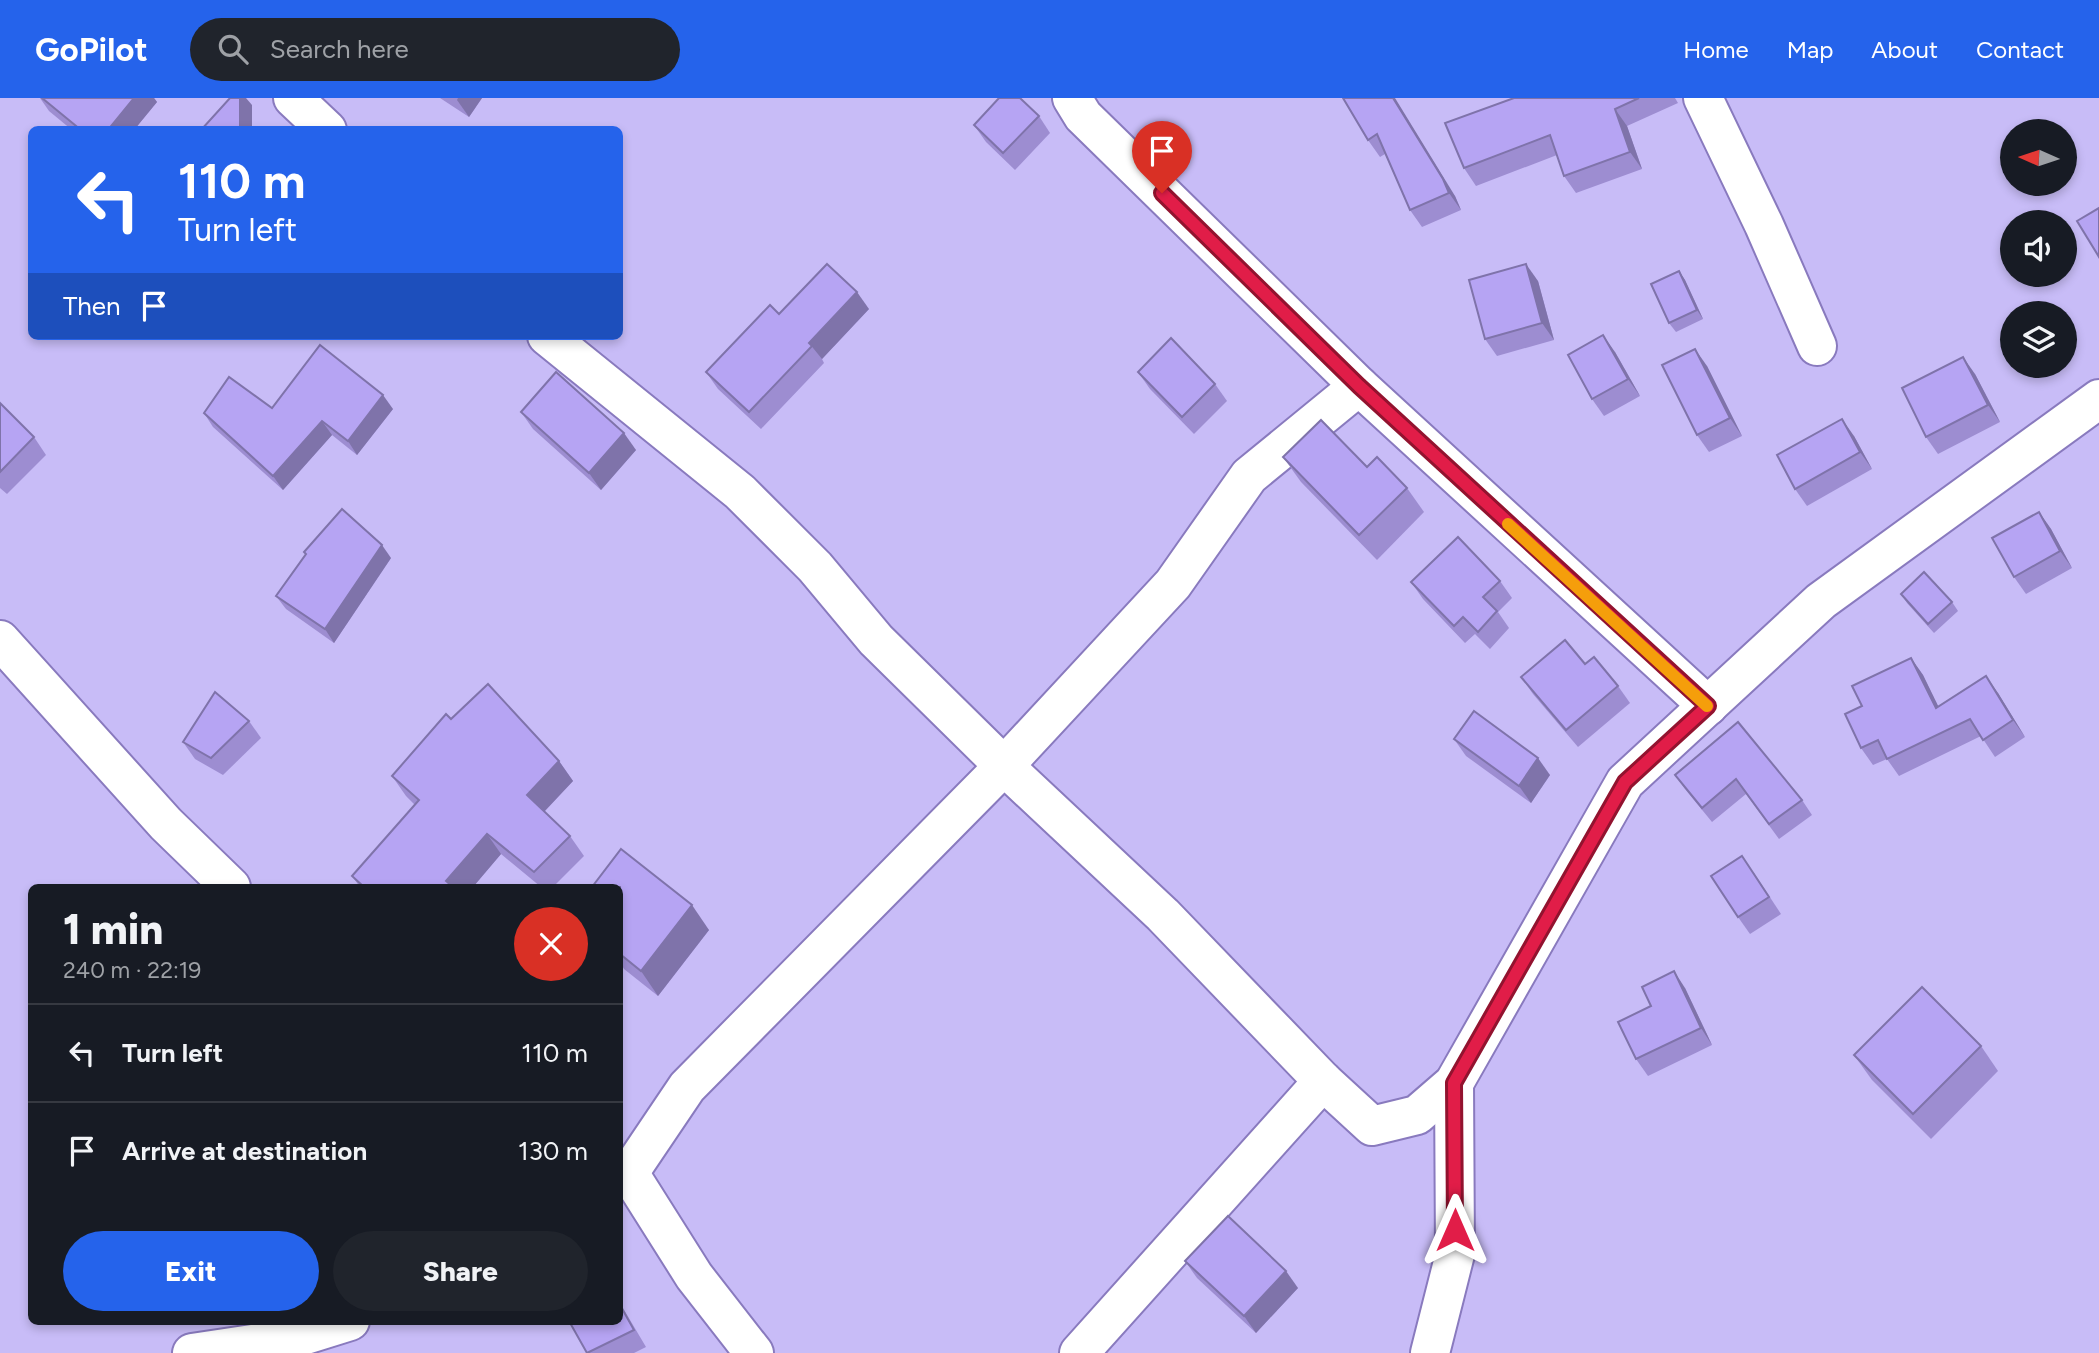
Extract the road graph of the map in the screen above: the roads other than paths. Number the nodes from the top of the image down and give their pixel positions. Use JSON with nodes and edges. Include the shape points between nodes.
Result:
{"nodes":[{"id":1,"x":293,"y":98,"type":"edge"},
{"id":2,"x":1072,"y":98,"type":"edge"},
{"id":3,"x":1703,"y":98,"type":"edge"},
{"id":4,"x":323,"y":126,"type":"edge"},
{"id":5,"x":552,"y":340,"type":"edge"},
{"id":6,"x":1817,"y":346,"type":"dead end"},
{"id":7,"x":1359,"y":386,"type":"junction"},
{"id":8,"x":2099,"y":399,"type":"edge"},
{"id":9,"x":0,"y":640,"type":"edge"},
{"id":10,"x":1708,"y":706,"type":"junction"},
{"id":11,"x":1004,"y":766,"type":"junction"},
{"id":12,"x":228,"y":884,"type":"edge"},
{"id":13,"x":1323,"y":1081,"type":"junction"},
{"id":14,"x":1454,"y":1083,"type":"junction"},
{"id":15,"x":624,"y":1176,"type":"edge"},
{"id":16,"x":337,"y":1325,"type":"edge"},
{"id":17,"x":192,"y":1353,"type":"edge"},
{"id":18,"x":754,"y":1353,"type":"edge"},
{"id":19,"x":1079,"y":1353,"type":"edge"},
{"id":20,"x":1430,"y":1353,"type":"edge"}],
"edges":[{"from":1,"to":4,"type":"street"},
{"from":2,"to":7,"type":"street","via":[[1083,116]]},
{"from":3,"to":6,"type":"street"},
{"from":5,"to":11,"type":"street","via":[[740,492],[815,567],[876,640]]},
{"from":7,"to":10,"type":"street"},
{"from":7,"to":11,"type":"street","via":[[1249,475],[1173,584]]},
{"from":8,"to":10,"type":"street","via":[[1821,601]]},
{"from":9,"to":12,"type":"street","via":[[166,824]]},
{"from":10,"to":14,"type":"street","via":[[1625,782]]},
{"from":11,"to":13,"type":"street","via":[[1163,915]]},
{"from":11,"to":15,"type":"street","via":[[687,1087]]},
{"from":13,"to":14,"type":"street","via":[[1372,1126],[1417,1115]]},
{"from":13,"to":19,"type":"street"},
{"from":14,"to":20,"type":"street","via":[[1455,1254]]},
{"from":15,"to":18,"type":"street"},
{"from":16,"to":17,"type":"street","via":[[299,1337]]}]}
